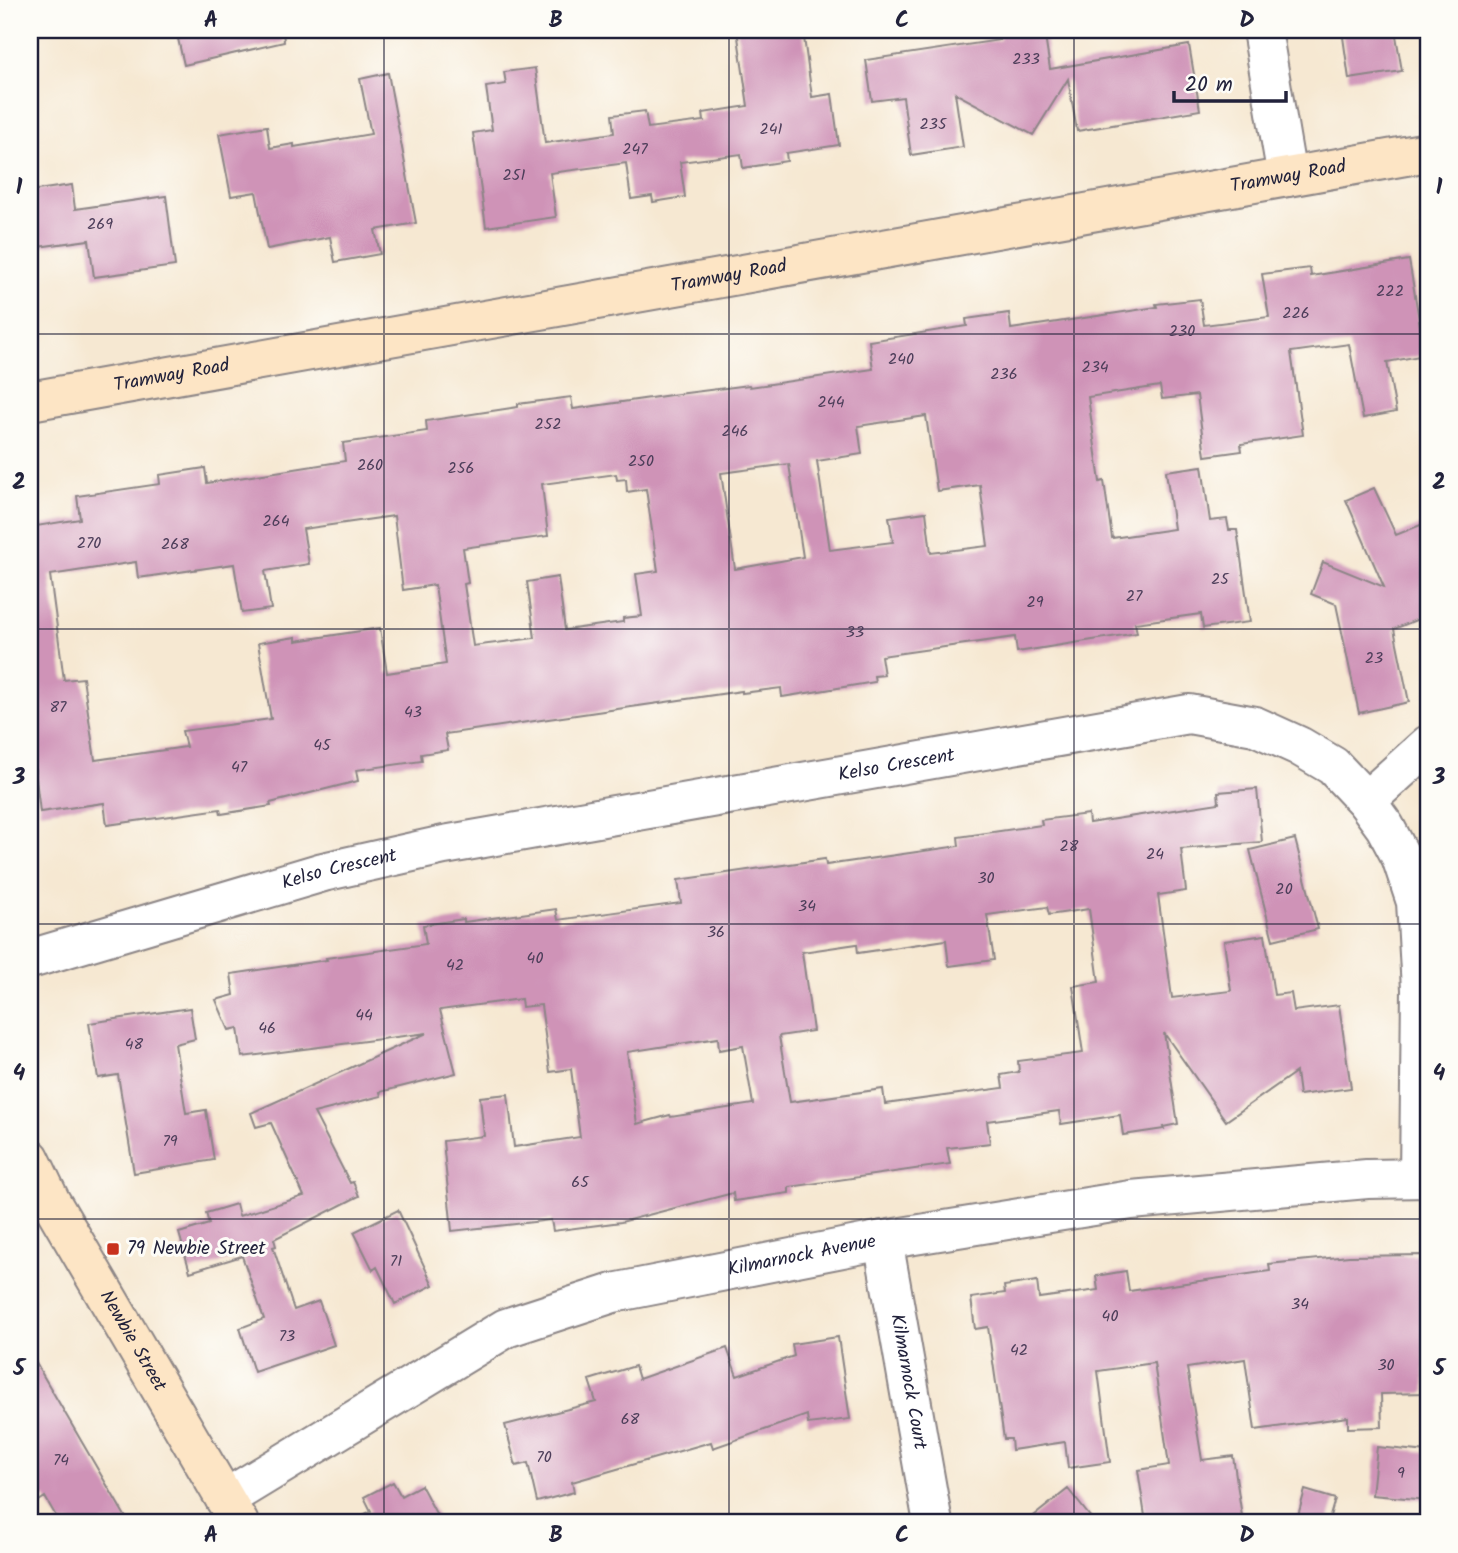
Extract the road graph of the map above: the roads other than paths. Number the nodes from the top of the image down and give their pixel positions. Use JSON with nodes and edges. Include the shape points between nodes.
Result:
{"nodes":[{"id":1,"x":1262,"y":30,"type":"edge"},
{"id":2,"x":1428,"y":152,"type":"edge"},
{"id":3,"x":1287,"y":177,"type":"junction"},
{"id":4,"x":30,"y":401,"type":"edge"},
{"id":5,"x":1428,"y":745,"type":"edge"},
{"id":6,"x":1366,"y":802,"type":"junction"},
{"id":7,"x":30,"y":959,"type":"edge"},
{"id":8,"x":30,"y":1158,"type":"edge"},
{"id":9,"x":1424,"y":1178,"type":"edge"},
{"id":10,"x":883,"y":1240,"type":"junction"},
{"id":11,"x":232,"y":1511,"type":"edge"},
{"id":12,"x":933,"y":1523,"type":"edge"}],
"edges":[{"from":1,"to":3,"type":"street"},
{"from":2,"to":3,"type":"street","name":"Tramway Road"},
{"from":3,"to":4,"type":"street","name":"Tramway Road"},
{"from":5,"to":6,"type":"street"},
{"from":6,"to":7,"type":"street","name":"Kelso Crescent","via":[[1333,766],[1299,746],[1255,726],[1189,714],[444,845],[323,872]]},
{"from":6,"to":9,"type":"street","name":"Kelso Crescent","via":[[1401,857],[1416,902]]},
{"from":8,"to":11,"type":"street","name":"Newbie Street","via":[[50,1200]]},
{"from":9,"to":10,"type":"street","name":"Kilmarnock Avenue","via":[[1131,1200]]},
{"from":10,"to":11,"type":"street","name":"Kilmarnock Avenue","via":[[613,1293],[506,1328]]},
{"from":10,"to":12,"type":"street","name":"Kilmarnock Court"}]}
